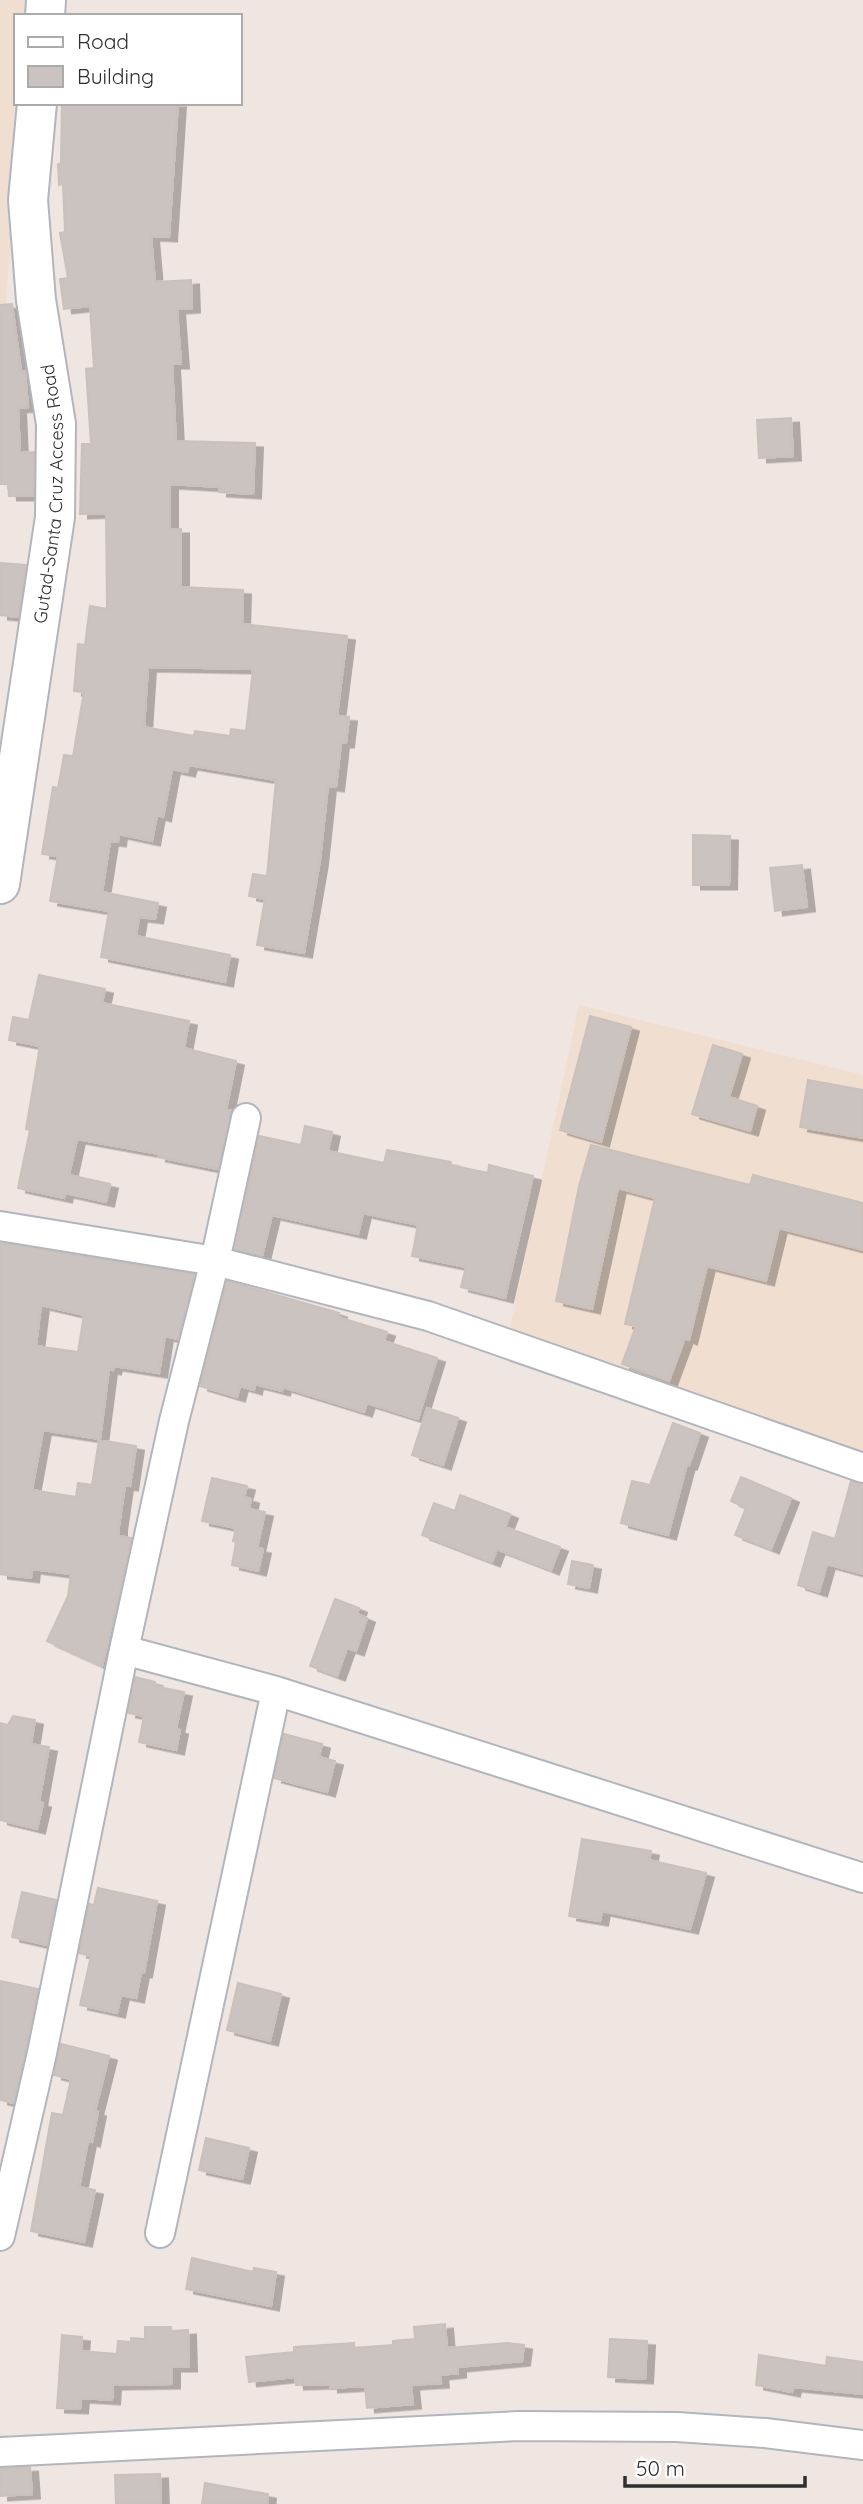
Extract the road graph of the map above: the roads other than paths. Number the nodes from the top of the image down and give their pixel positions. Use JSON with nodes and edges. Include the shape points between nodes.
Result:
{"nodes":[{"id":1,"x":37,"y":105,"type":"edge"},
{"id":2,"x":0,"y":884,"type":"edge"},
{"id":3,"x":246,"y":1118,"type":"dead end"},
{"id":4,"x":0,"y":1226,"type":"edge"},
{"id":5,"x":215,"y":1261,"type":"junction"},
{"id":6,"x":863,"y":1468,"type":"edge"},
{"id":7,"x":124,"y":1650,"type":"junction"},
{"id":8,"x":276,"y":1691,"type":"junction"},
{"id":9,"x":863,"y":1878,"type":"edge"},
{"id":10,"x":160,"y":2233,"type":"dead end"},
{"id":11,"x":0,"y":2236,"type":"edge"},
{"id":12,"x":863,"y":2445,"type":"edge"},
{"id":13,"x":0,"y":2452,"type":"edge"}],
"edges":[{"from":1,"to":2,"type":"main road","name":"Gutad-Santa Cruz Access Road","via":[[28,200],[36,300],[56,424],[55,517]]},
{"from":3,"to":5,"type":"street"},
{"from":4,"to":5,"type":"street"},
{"from":5,"to":6,"type":"street","via":[[428,1316]]},
{"from":5,"to":7,"type":"street"},
{"from":7,"to":8,"type":"street"},
{"from":7,"to":11,"type":"street"},
{"from":8,"to":9,"type":"street"},
{"from":8,"to":10,"type":"street"},
{"from":12,"to":13,"type":"street","via":[[689,2428],[518,2426]]}]}
